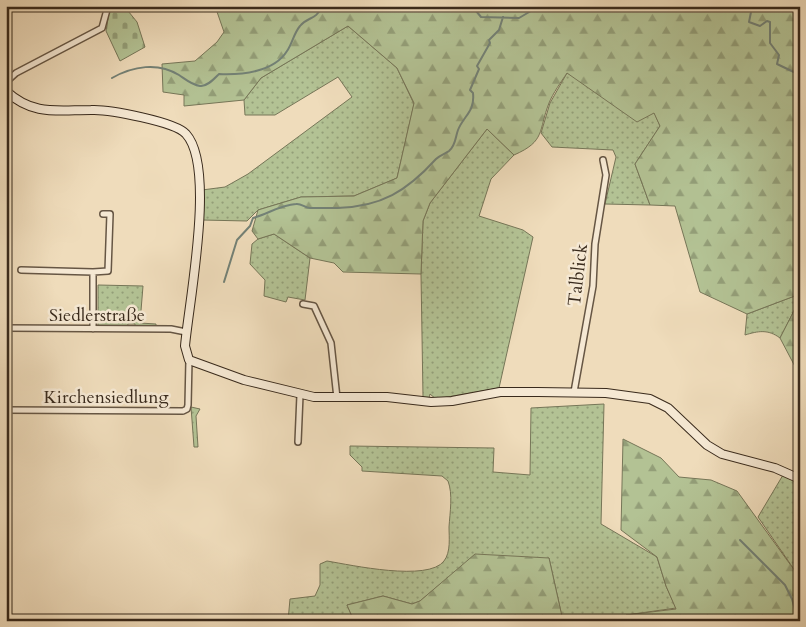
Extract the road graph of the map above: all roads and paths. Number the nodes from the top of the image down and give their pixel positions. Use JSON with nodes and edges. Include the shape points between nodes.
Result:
{"nodes":[{"id":1,"x":101,"y":6,"type":"edge"},
{"id":2,"x":107,"y":9,"type":"edge"},
{"id":3,"x":6,"y":82,"type":"edge"},
{"id":4,"x":6,"y":91,"type":"edge"},
{"id":5,"x":603,"y":160,"type":"dead end"},
{"id":6,"x":104,"y":214,"type":"dead end"},
{"id":7,"x":20,"y":270,"type":"dead end"},
{"id":8,"x":93,"y":272,"type":"junction"},
{"id":9,"x":302,"y":304,"type":"dead end"},
{"id":10,"x":6,"y":328,"type":"edge"},
{"id":11,"x":93,"y":329,"type":"junction"},
{"id":12,"x":186,"y":332,"type":"junction"},
{"id":13,"x":188,"y":360,"type":"junction"},
{"id":14,"x":574,"y":392,"type":"junction"},
{"id":15,"x":300,"y":395,"type":"junction"},
{"id":16,"x":337,"y":398,"type":"junction"},
{"id":17,"x":6,"y":410,"type":"edge"},
{"id":18,"x":298,"y":442,"type":"dead end"},
{"id":19,"x":800,"y":479,"type":"edge"}],
"edges":[{"from":1,"to":2,"type":"street"},
{"from":2,"to":3,"type":"street","via":[[102,28],[16,73]]},
{"from":4,"to":12,"type":"street","via":[[20,103],[37,110],[104,110],[174,126],[186,133],[198,164],[199,219]]},
{"from":5,"to":14,"type":"street","name":"Talblick","via":[[606,175],[595,244],[593,286]]},
{"from":6,"to":8,"type":"street","via":[[110,214],[108,272]]},
{"from":7,"to":8,"type":"street"},
{"from":8,"to":11,"type":"street"},
{"from":9,"to":16,"type":"street","via":[[314,306],[330,339]]},
{"from":10,"to":11,"type":"street","name":"Siedlerstraße"},
{"from":11,"to":12,"type":"street","name":"Siedlerstraße","via":[[171,329]]},
{"from":12,"to":13,"type":"street"},
{"from":13,"to":15,"type":"street"},
{"from":13,"to":17,"type":"street","name":"Kirchensiedlung","via":[[188,405],[183,411]]},
{"from":14,"to":16,"type":"street","via":[[500,392],[431,402]]},
{"from":14,"to":19,"type":"street","via":[[650,399],[668,408],[722,454],[775,468]]},
{"from":15,"to":16,"type":"street"},
{"from":15,"to":18,"type":"street"}]}
